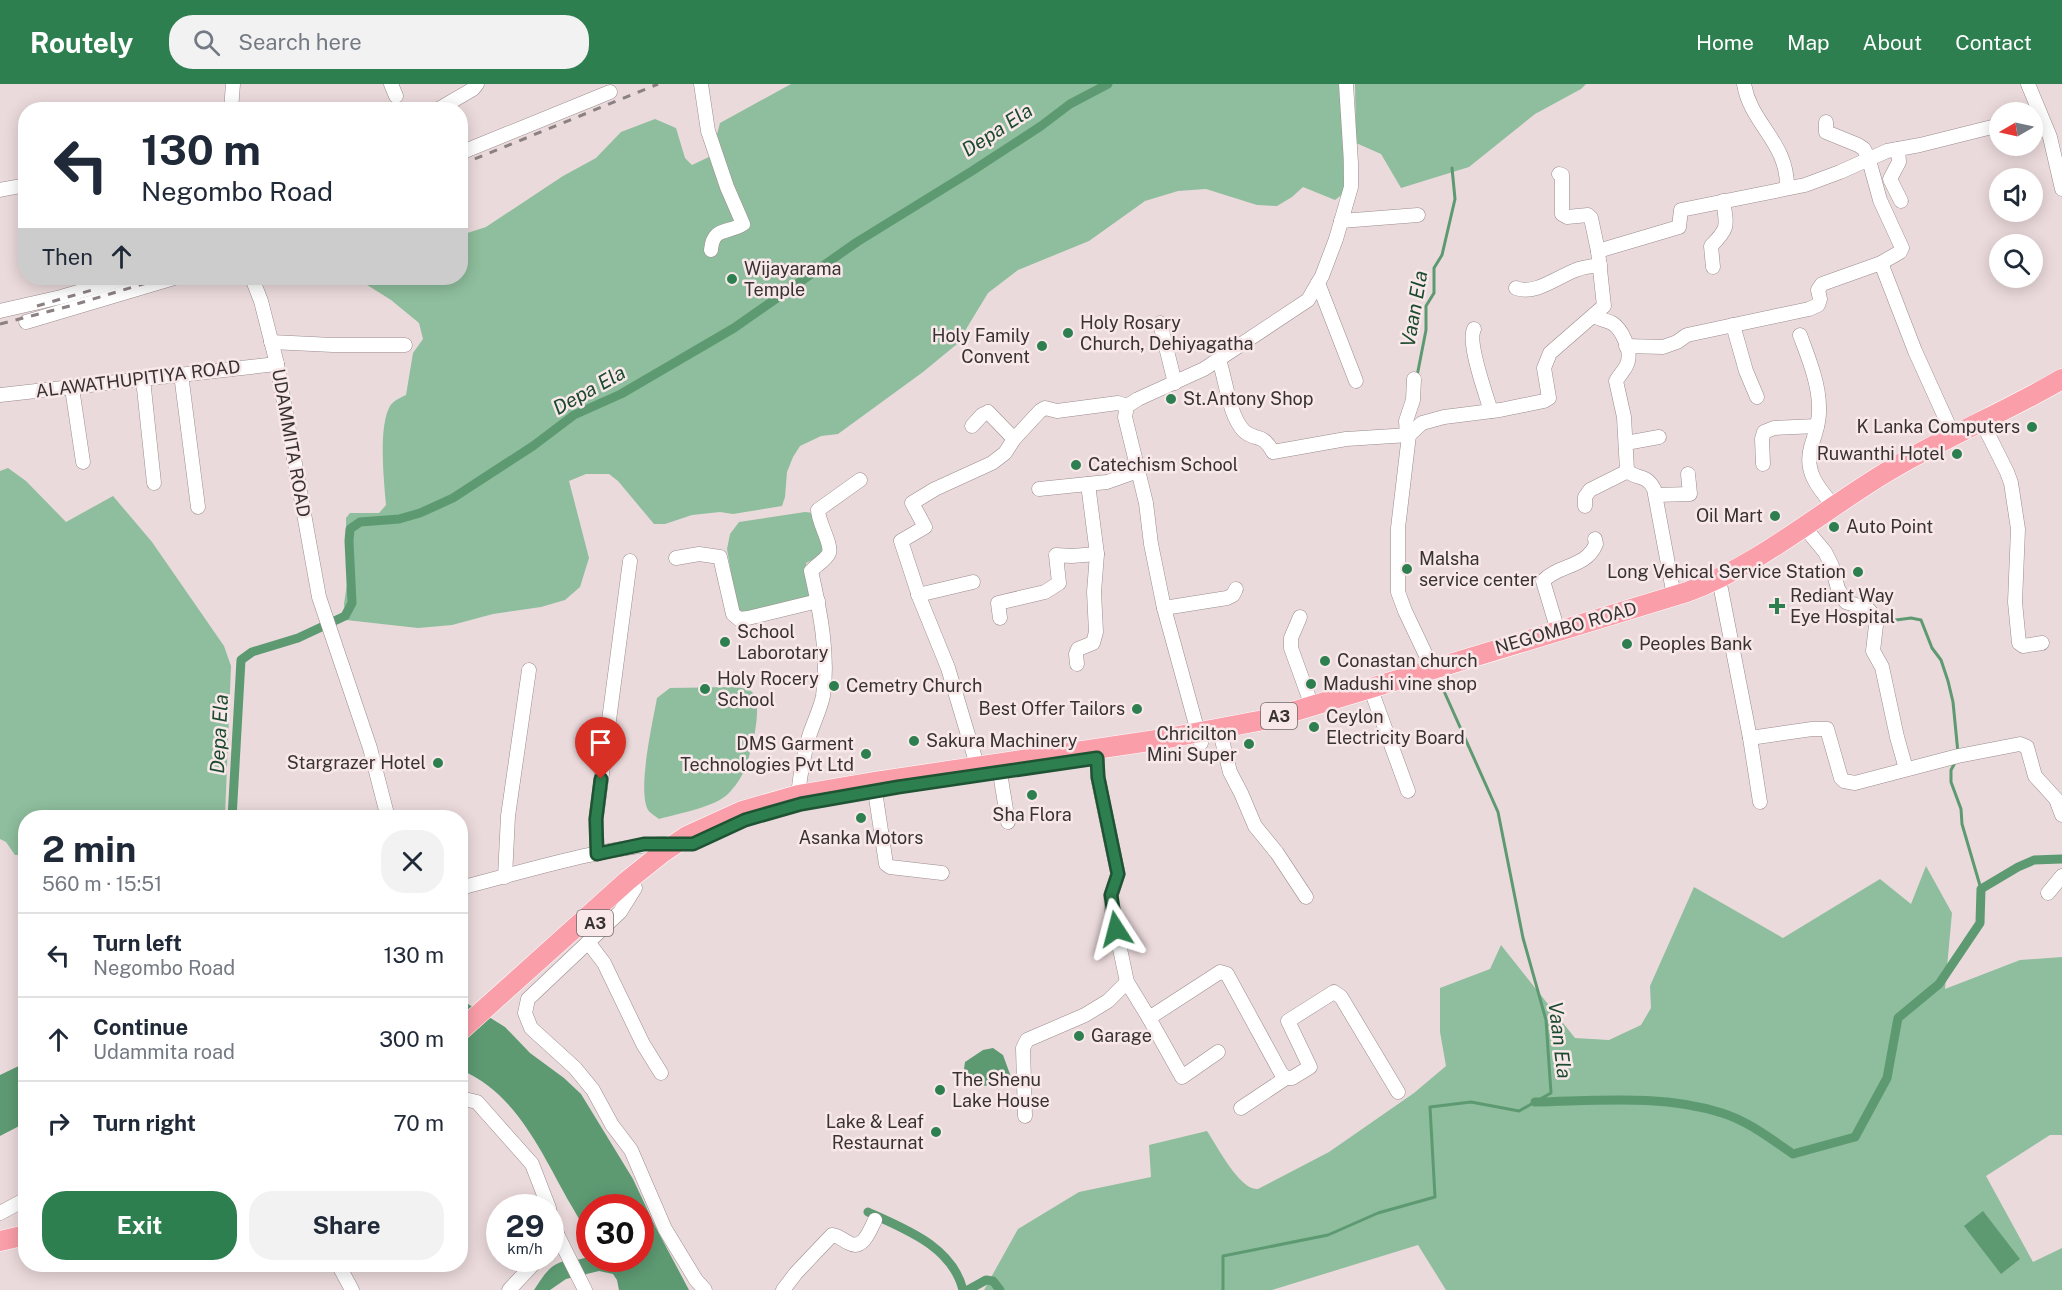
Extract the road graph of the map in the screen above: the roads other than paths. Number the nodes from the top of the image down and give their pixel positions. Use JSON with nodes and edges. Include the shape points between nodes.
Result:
{"nodes":[{"id":1,"x":233,"y":84,"type":"edge"},
{"id":2,"x":477,"y":84,"type":"edge"},
{"id":3,"x":700,"y":84,"type":"edge"},
{"id":4,"x":1346,"y":84,"type":"edge"},
{"id":5,"x":1744,"y":84,"type":"edge"},
{"id":6,"x":2028,"y":84,"type":"edge"},
{"id":7,"x":610,"y":92,"type":"dead end"},
{"id":8,"x":232,"y":102,"type":"edge"},
{"id":9,"x":450,"y":102,"type":"edge"},
{"id":10,"x":2033,"y":102,"type":"edge"},
{"id":11,"x":1826,"y":122,"type":"dead end"},
{"id":12,"x":2043,"y":125,"type":"edge"},
{"id":13,"x":1989,"y":128,"type":"edge"},
{"id":14,"x":1898,"y":149,"type":"junction"},
{"id":15,"x":468,"y":150,"type":"edge"},
{"id":16,"x":1869,"y":160,"type":"junction"},
{"id":17,"x":1559,"y":174,"type":"dead end"},
{"id":18,"x":2061,"y":181,"type":"edge"},
{"id":19,"x":18,"y":187,"type":"edge"},
{"id":20,"x":1787,"y":188,"type":"junction"},
{"id":21,"x":0,"y":190,"type":"edge"},
{"id":22,"x":1723,"y":201,"type":"junction"},
{"id":23,"x":1901,"y":201,"type":"dead end"},
{"id":24,"x":1418,"y":215,"type":"dead end"},
{"id":25,"x":1341,"y":221,"type":"junction"},
{"id":26,"x":711,"y":250,"type":"dead end"},
{"id":27,"x":1598,"y":251,"type":"junction"},
{"id":28,"x":1881,"y":262,"type":"junction"},
{"id":29,"x":1600,"y":266,"type":"junction"},
{"id":30,"x":1713,"y":267,"type":"dead end"},
{"id":31,"x":1318,"y":283,"type":"junction"},
{"id":32,"x":102,"y":285,"type":"edge"},
{"id":33,"x":150,"y":285,"type":"edge"},
{"id":34,"x":255,"y":285,"type":"edge"},
{"id":35,"x":1516,"y":288,"type":"dead end"},
{"id":36,"x":0,"y":311,"type":"edge"},
{"id":37,"x":1595,"y":316,"type":"junction"},
{"id":38,"x":26,"y":322,"type":"dead end"},
{"id":39,"x":1160,"y":324,"type":"dead end"},
{"id":40,"x":1734,"y":325,"type":"junction"},
{"id":41,"x":1474,"y":329,"type":"dead end"},
{"id":42,"x":1800,"y":335,"type":"dead end"},
{"id":43,"x":271,"y":342,"type":"junction"},
{"id":44,"x":405,"y":345,"type":"dead end"},
{"id":45,"x":1626,"y":346,"type":"junction"},
{"id":46,"x":1219,"y":360,"type":"junction"},
{"id":47,"x":277,"y":363,"type":"junction"},
{"id":48,"x":181,"y":374,"type":"junction"},
{"id":49,"x":143,"y":379,"type":"junction"},
{"id":50,"x":1414,"y":379,"type":"dead end"},
{"id":51,"x":2062,"y":379,"type":"edge"},
{"id":52,"x":1356,"y":381,"type":"dead end"},
{"id":53,"x":1175,"y":383,"type":"junction"},
{"id":54,"x":72,"y":388,"type":"junction"},
{"id":55,"x":2062,"y":392,"type":"edge"},
{"id":56,"x":0,"y":395,"type":"edge"},
{"id":57,"x":1757,"y":397,"type":"dead end"},
{"id":58,"x":1127,"y":406,"type":"junction"},
{"id":59,"x":1491,"y":411,"type":"junction"},
{"id":60,"x":972,"y":426,"type":"dead end"},
{"id":61,"x":1817,"y":426,"type":"junction"},
{"id":62,"x":1986,"y":430,"type":"junction"},
{"id":63,"x":1408,"y":435,"type":"junction"},
{"id":64,"x":1953,"y":435,"type":"junction"},
{"id":65,"x":1659,"y":437,"type":"dead end"},
{"id":66,"x":1014,"y":438,"type":"junction"},
{"id":67,"x":1626,"y":443,"type":"junction"},
{"id":68,"x":83,"y":462,"type":"dead end"},
{"id":69,"x":1763,"y":464,"type":"dead end"},
{"id":70,"x":1138,"y":471,"type":"junction"},
{"id":71,"x":1628,"y":471,"type":"junction"},
{"id":72,"x":1688,"y":474,"type":"dead end"},
{"id":73,"x":860,"y":480,"type":"dead end"},
{"id":74,"x":154,"y":483,"type":"dead end"},
{"id":75,"x":1088,"y":484,"type":"junction"},
{"id":76,"x":1039,"y":489,"type":"dead end"},
{"id":77,"x":1656,"y":495,"type":"junction"},
{"id":78,"x":1833,"y":505,"type":"junction"},
{"id":79,"x":198,"y":507,"type":"dead end"},
{"id":80,"x":1585,"y":507,"type":"dead end"},
{"id":81,"x":1810,"y":534,"type":"junction"},
{"id":82,"x":1594,"y":538,"type":"dead end"},
{"id":83,"x":1097,"y":554,"type":"junction"},
{"id":84,"x":676,"y":558,"type":"dead end"},
{"id":85,"x":630,"y":561,"type":"dead end"},
{"id":86,"x":973,"y":582,"type":"dead end"},
{"id":87,"x":1236,"y":589,"type":"dead end"},
{"id":88,"x":1721,"y":589,"type":"junction"},
{"id":89,"x":918,"y":595,"type":"junction"},
{"id":90,"x":1674,"y":596,"type":"junction"},
{"id":91,"x":818,"y":601,"type":"junction"},
{"id":92,"x":1164,"y":608,"type":"junction"},
{"id":93,"x":1300,"y":617,"type":"dead end"},
{"id":94,"x":1000,"y":618,"type":"dead end"},
{"id":95,"x":1558,"y":631,"type":"junction"},
{"id":96,"x":2042,"y":643,"type":"dead end"},
{"id":97,"x":1077,"y":664,"type":"dead end"},
{"id":98,"x":1432,"y":668,"type":"junction"},
{"id":99,"x":529,"y":670,"type":"dead end"},
{"id":100,"x":1374,"y":698,"type":"junction"},
{"id":101,"x":1312,"y":706,"type":"junction"},
{"id":102,"x":1201,"y":738,"type":"junction"},
{"id":103,"x":1750,"y":738,"type":"junction"},
{"id":104,"x":1222,"y":740,"type":"junction"},
{"id":105,"x":1097,"y":758,"type":"junction"},
{"id":106,"x":976,"y":765,"type":"junction"},
{"id":107,"x":1906,"y":770,"type":"junction"},
{"id":108,"x":1000,"y":773,"type":"junction"},
{"id":109,"x":875,"y":791,"type":"junction"},
{"id":110,"x":1408,"y":791,"type":"dead end"},
{"id":111,"x":798,"y":795,"type":"junction"},
{"id":112,"x":1760,"y":802,"type":"dead end"},
{"id":113,"x":386,"y":810,"type":"edge"},
{"id":114,"x":2062,"y":815,"type":"edge"},
{"id":115,"x":1008,"y":822,"type":"dead end"},
{"id":116,"x":684,"y":843,"type":"junction"},
{"id":117,"x":597,"y":854,"type":"junction"},
{"id":118,"x":942,"y":873,"type":"dead end"},
{"id":119,"x":2062,"y":876,"type":"edge"},
{"id":120,"x":505,"y":877,"type":"junction"},
{"id":121,"x":468,"y":886,"type":"edge"},
{"id":122,"x":635,"y":888,"type":"junction"},
{"id":123,"x":2048,"y":893,"type":"dead end"},
{"id":124,"x":1306,"y":897,"type":"dead end"},
{"id":125,"x":588,"y":942,"type":"junction"},
{"id":126,"x":1127,"y":982,"type":"junction"},
{"id":127,"x":498,"y":1002,"type":"junction"},
{"id":128,"x":1149,"y":1018,"type":"junction"},
{"id":129,"x":468,"y":1025,"type":"edge"},
{"id":130,"x":468,"y":1033,"type":"edge"},
{"id":131,"x":1218,"y":1052,"type":"dead end"},
{"id":132,"x":661,"y":1072,"type":"dead end"},
{"id":133,"x":1286,"y":1078,"type":"junction"},
{"id":134,"x":1398,"y":1092,"type":"dead end"},
{"id":135,"x":468,"y":1100,"type":"edge"},
{"id":136,"x":1241,"y":1108,"type":"dead end"},
{"id":137,"x":1024,"y":1116,"type":"dead end"},
{"id":138,"x":544,"y":1194,"type":"edge"},
{"id":139,"x":18,"y":1204,"type":"edge"},
{"id":140,"x":0,"y":1214,"type":"edge"},
{"id":141,"x":875,"y":1220,"type":"dead end"},
{"id":142,"x":18,"y":1229,"type":"edge"},
{"id":143,"x":0,"y":1232,"type":"edge"},
{"id":144,"x":18,"y":1237,"type":"edge"},
{"id":145,"x":0,"y":1241,"type":"edge"},
{"id":146,"x":564,"y":1250,"type":"edge"},
{"id":147,"x":342,"y":1272,"type":"edge"},
{"id":148,"x":526,"y":1272,"type":"edge"},
{"id":149,"x":583,"y":1287,"type":"edge"},
{"id":150,"x":352,"y":1290,"type":"edge"},
{"id":151,"x":509,"y":1290,"type":"edge"},
{"id":152,"x":705,"y":1290,"type":"edge"},
{"id":153,"x":783,"y":1290,"type":"edge"}],
"edges":[{"from":1,"to":8,"type":"street"},
{"from":2,"to":9,"type":"street"},
{"from":3,"to":26,"type":"street","via":[[708,130],[743,224],[716,235]]},
{"from":4,"to":25,"type":"street","via":[[1352,176]]},
{"from":5,"to":20,"type":"street","via":[[1751,106],[1783,158]]},
{"from":6,"to":10,"type":"street"},
{"from":7,"to":15,"type":"street"},
{"from":11,"to":16,"type":"street","via":[[1826,132],[1858,145]]},
{"from":12,"to":18,"type":"street"},
{"from":13,"to":14,"type":"street"},
{"from":14,"to":16,"type":"street"},
{"from":14,"to":23,"type":"street","via":[[1899,162],[1890,179]]},
{"from":16,"to":20,"type":"street","via":[[1812,183]]},
{"from":16,"to":28,"type":"street","via":[[1880,200],[1902,248]]},
{"from":17,"to":27,"type":"street","via":[[1562,214],[1591,218]]},
{"from":19,"to":21,"type":"street"},
{"from":20,"to":22,"type":"street"},
{"from":22,"to":27,"type":"street","via":[[1681,210],[1679,227]]},
{"from":22,"to":30,"type":"street","via":[[1726,227],[1711,246]]},
{"from":24,"to":25,"type":"street"},
{"from":25,"to":31,"type":"street"},
{"from":27,"to":29,"type":"street"},
{"from":28,"to":40,"type":"street","via":[[1822,284],[1818,305],[1809,309]]},
{"from":28,"to":64,"type":"street"},
{"from":29,"to":35,"type":"street","via":[[1578,269],[1536,288]]},
{"from":29,"to":37,"type":"street","via":[[1604,306]]},
{"from":31,"to":46,"type":"street","via":[[1308,300]]},
{"from":31,"to":52,"type":"street"},
{"from":32,"to":36,"type":"street"},
{"from":33,"to":38,"type":"street"},
{"from":34,"to":43,"type":"street","name":"UDAMMITA ROAD"},
{"from":37,"to":45,"type":"street","via":[[1613,324]]},
{"from":37,"to":59,"type":"street","via":[[1566,338],[1545,361],[1549,398]]},
{"from":39,"to":53,"type":"street"},
{"from":40,"to":45,"type":"street","via":[[1687,335],[1663,347]]},
{"from":40,"to":57,"type":"street"},
{"from":41,"to":59,"type":"street","via":[[1472,338]]},
{"from":42,"to":61,"type":"street","via":[[1818,394]]},
{"from":43,"to":44,"type":"street"},
{"from":43,"to":47,"type":"street","name":"UDAMMITA ROAD"},
{"from":45,"to":67,"type":"street","via":[[1629,362],[1616,381]]},
{"from":46,"to":53,"type":"street"},
{"from":46,"to":63,"type":"street","via":[[1238,424],[1245,433],[1264,439],[1273,452],[1346,439]]},
{"from":47,"to":48,"type":"street","name":"ALAWATHUPITIYA ROAD"},
{"from":47,"to":113,"type":"street","name":"UDAMMITA ROAD","via":[[315,580],[370,748]]},
{"from":48,"to":49,"type":"street","name":"ALAWATHUPITIYA ROAD"},
{"from":48,"to":79,"type":"street"},
{"from":49,"to":54,"type":"street","name":"ALAWATHUPITIYA ROAD"},
{"from":49,"to":74,"type":"street"},
{"from":50,"to":63,"type":"street","via":[[1406,421]]},
{"from":51,"to":64,"type":"highway","name":"NEGOMBO ROAD","number":"A3"},
{"from":53,"to":58,"type":"street"},
{"from":54,"to":56,"type":"street","name":"ALAWATHUPITIYA ROAD"},
{"from":54,"to":68,"type":"street"},
{"from":55,"to":62,"type":"highway","name":"NEGOMBO ROAD","number":"A3"},
{"from":58,"to":66,"type":"street","via":[[1058,411],[1045,408]]},
{"from":58,"to":70,"type":"street","via":[[1125,417]]},
{"from":59,"to":63,"type":"street","via":[[1422,423]]},
{"from":60,"to":66,"type":"street","via":[[988,412]]},
{"from":61,"to":69,"type":"street","via":[[1764,432]]},
{"from":61,"to":78,"type":"street","via":[[1809,466],[1820,490]]},
{"from":62,"to":81,"type":"highway","name":"NEGOMBO ROAD","number":"A3","via":[[1878,488]]},
{"from":62,"to":96,"type":"street","via":[[2011,483],[2018,529],[2014,592],[2019,643]]},
{"from":63,"to":98,"type":"street","via":[[1398,528],[1398,592]]},
{"from":64,"to":78,"type":"highway","name":"NEGOMBO ROAD","number":"A3"},
{"from":65,"to":67,"type":"street"},
{"from":66,"to":89,"type":"street","via":[[1005,453],[992,463],[912,503],[925,527],[901,541]]},
{"from":67,"to":71,"type":"street"},
{"from":70,"to":75,"type":"street"},
{"from":70,"to":92,"type":"street"},
{"from":71,"to":77,"type":"street","via":[[1650,482]]},
{"from":71,"to":80,"type":"street","via":[[1590,490]]},
{"from":72,"to":77,"type":"street","via":[[1690,494]]},
{"from":73,"to":91,"type":"street","via":[[818,510],[829,549],[827,557],[811,571]]},
{"from":75,"to":76,"type":"street"},
{"from":75,"to":83,"type":"street"},
{"from":77,"to":90,"type":"street"},
{"from":78,"to":90,"type":"highway","name":"NEGOMBO ROAD","number":"A3","via":[[1747,563]]},
{"from":81,"to":88,"type":"highway","name":"NEGOMBO ROAD","number":"A3"},
{"from":81,"to":107,"type":"street","via":[[1826,552],[1846,602],[1868,609],[1874,616],[1873,651],[1882,667]]},
{"from":82,"to":95,"type":"street","via":[[1596,544],[1590,555],[1576,565],[1549,574],[1544,581]]},
{"from":83,"to":94,"type":"street","via":[[1056,555],[1059,583],[1044,592],[998,603]]},
{"from":83,"to":97,"type":"street","via":[[1096,632],[1094,643],[1078,649]]},
{"from":84,"to":91,"type":"street","via":[[699,554],[720,557],[733,614],[739,619]]},
{"from":85,"to":117,"type":"street","via":[[596,819]]},
{"from":86,"to":89,"type":"street"},
{"from":87,"to":92,"type":"street","via":[[1227,598]]},
{"from":88,"to":100,"type":"highway","name":"NEGOMBO ROAD","number":"A3"},
{"from":88,"to":103,"type":"street"},
{"from":89,"to":106,"type":"street","via":[[946,660]]},
{"from":90,"to":95,"type":"highway","name":"NEGOMBO ROAD","number":"A3"},
{"from":91,"to":111,"type":"street","via":[[825,659],[823,691]]},
{"from":92,"to":102,"type":"street"},
{"from":93,"to":101,"type":"street","via":[[1291,648]]},
{"from":95,"to":98,"type":"highway","name":"NEGOMBO ROAD","number":"A3"},
{"from":98,"to":101,"type":"highway","name":"NEGOMBO ROAD","number":"A3"},
{"from":99,"to":120,"type":"street","via":[[508,816]]},
{"from":100,"to":104,"type":"highway","name":"NEGOMBO ROAD","number":"A3"},
{"from":100,"to":110,"type":"street"},
{"from":101,"to":102,"type":"highway","name":"NEGOMBO ROAD","number":"A3"},
{"from":102,"to":104,"type":"highway","name":"NEGOMBO ROAD","number":"A3"},
{"from":102,"to":105,"type":"highway","name":"NEGOMBO ROAD","number":"A3"},
{"from":102,"to":106,"type":"highway","name":"NEGOMBO ROAD","number":"A3"},
{"from":103,"to":107,"type":"street","via":[[1827,729],[1837,770],[1847,782]]},
{"from":103,"to":112,"type":"street"},
{"from":104,"to":124,"type":"street","via":[[1230,772],[1255,826]]},
{"from":105,"to":108,"type":"highway","name":"NEGOMBO ROAD","number":"A3"},
{"from":105,"to":126,"type":"street","via":[[1118,874],[1111,895],[1112,911]]},
{"from":106,"to":111,"type":"highway","name":"NEGOMBO ROAD","number":"A3"},
{"from":107,"to":114,"type":"street","via":[[2020,744],[2027,747],[2035,776],[2056,799]]},
{"from":108,"to":109,"type":"highway","name":"NEGOMBO ROAD","number":"A3"},
{"from":108,"to":115,"type":"street"},
{"from":109,"to":116,"type":"highway","name":"NEGOMBO ROAD","number":"A3","via":[[774,811]]},
{"from":109,"to":118,"type":"street","via":[[885,864]]},
{"from":111,"to":116,"type":"highway","name":"NEGOMBO ROAD","number":"A3","via":[[742,811],[705,827]]},
{"from":116,"to":117,"type":"street","via":[[644,844]]},
{"from":116,"to":122,"type":"highway","name":"NEGOMBO ROAD","number":"A3"},
{"from":116,"to":127,"type":"highway","name":"NEGOMBO ROAD","number":"A3","via":[[627,881]]},
{"from":117,"to":120,"type":"street"},
{"from":119,"to":123,"type":"street"},
{"from":120,"to":121,"type":"street"},
{"from":122,"to":125,"type":"street","via":[[620,912]]},
{"from":122,"to":127,"type":"highway","name":"NEGOMBO ROAD","number":"A3"},
{"from":125,"to":132,"type":"street","via":[[604,963]]},
{"from":125,"to":152,"type":"street","via":[[528,999],[525,1013],[531,1028],[593,1090],[631,1150],[665,1229]]},
{"from":126,"to":128,"type":"street"},
{"from":126,"to":137,"type":"street","via":[[1108,1001],[1085,1015],[1028,1040],[1023,1048]]},
{"from":127,"to":129,"type":"highway","name":"NEGOMBO ROAD","number":"A3"},
{"from":127,"to":130,"type":"highway","name":"NEGOMBO ROAD","number":"A3"},
{"from":128,"to":131,"type":"street","via":[[1182,1077]]},
{"from":128,"to":133,"type":"street","via":[[1220,972],[1227,974]]},
{"from":133,"to":134,"type":"street","via":[[1310,1066],[1288,1021],[1334,992],[1341,997]]},
{"from":133,"to":136,"type":"street"},
{"from":135,"to":138,"type":"street","via":[[477,1102],[532,1164]]},
{"from":139,"to":140,"type":"street"},
{"from":141,"to":153,"type":"street","via":[[866,1239],[856,1245],[832,1235]]},
{"from":142,"to":143,"type":"highway"},
{"from":144,"to":145,"type":"highway"},
{"from":146,"to":149,"type":"street"},
{"from":147,"to":150,"type":"street"},
{"from":148,"to":151,"type":"street"}]}
